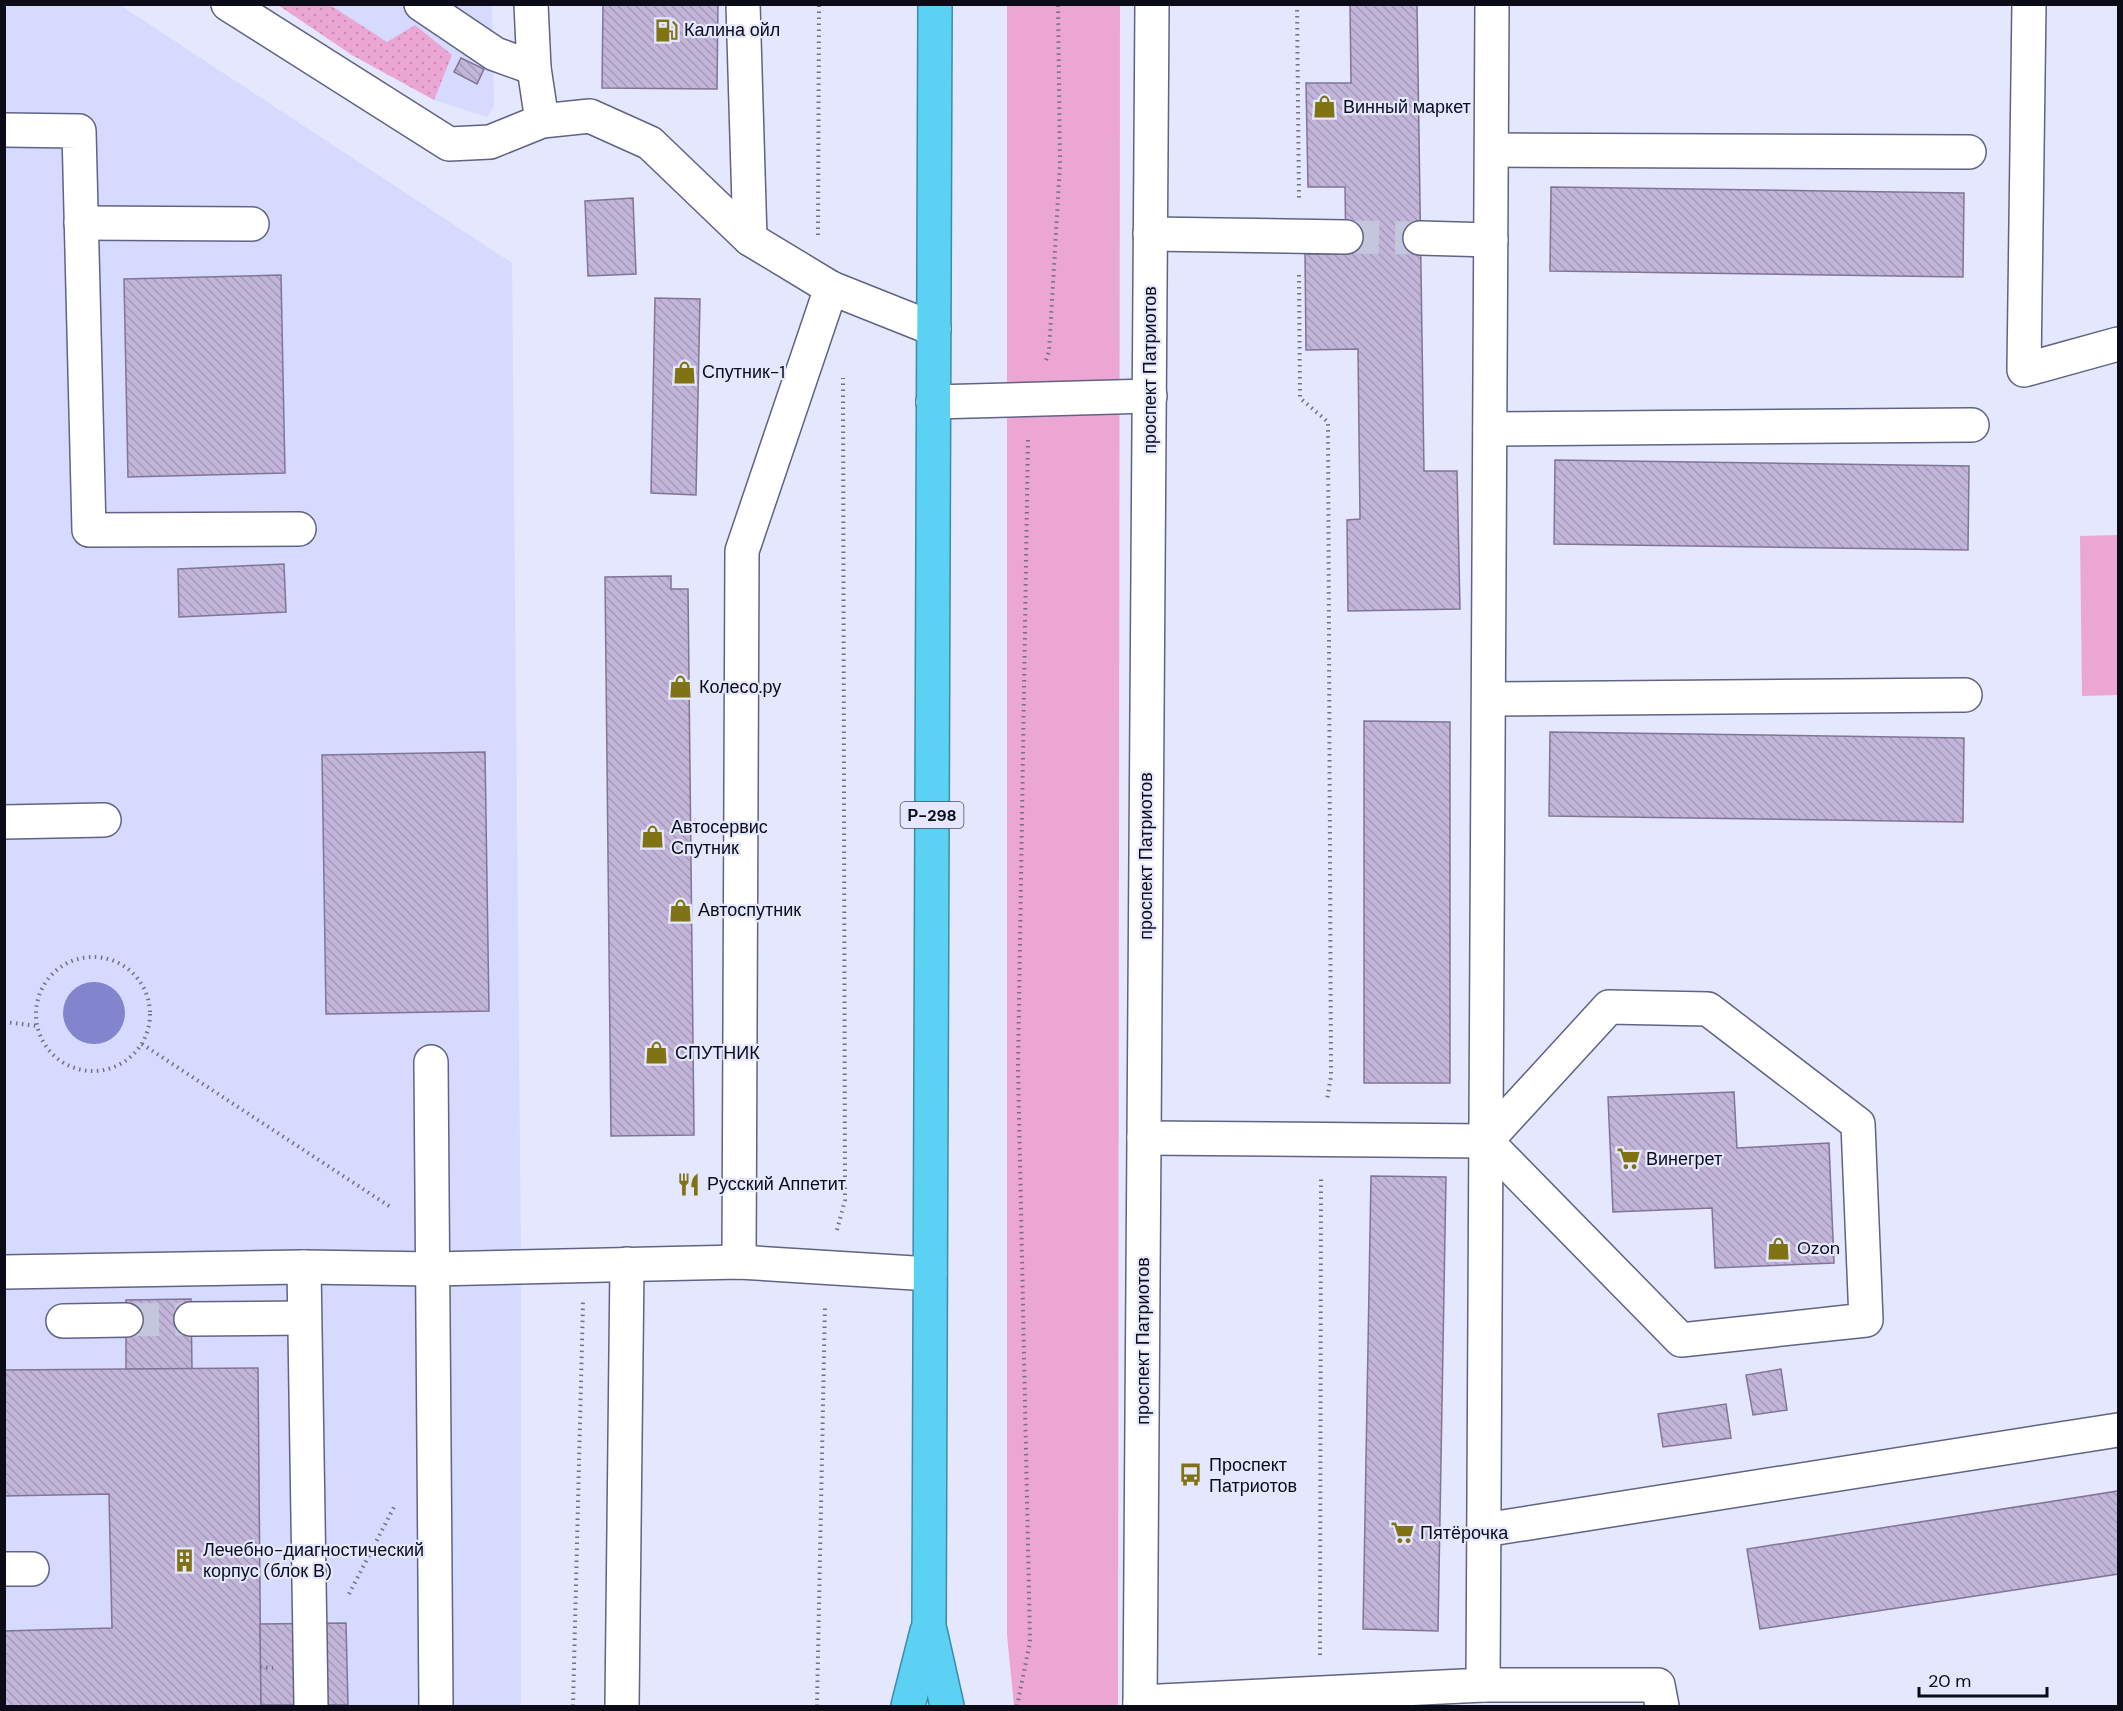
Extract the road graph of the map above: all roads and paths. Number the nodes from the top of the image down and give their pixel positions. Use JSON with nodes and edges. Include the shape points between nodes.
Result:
{"nodes":[{"id":1,"x":228,"y":4,"type":"edge"},
{"id":2,"x":421,"y":4,"type":"edge"},
{"id":3,"x":531,"y":4,"type":"edge"},
{"id":4,"x":743,"y":4,"type":"edge"},
{"id":5,"x":819,"y":4,"type":"edge"},
{"id":6,"x":935,"y":4,"type":"edge"},
{"id":7,"x":1058,"y":4,"type":"edge"},
{"id":8,"x":1152,"y":4,"type":"edge"},
{"id":9,"x":1297,"y":4,"type":"edge"},
{"id":10,"x":1492,"y":4,"type":"edge"},
{"id":11,"x":2029,"y":4,"type":"edge"},
{"id":12,"x":534,"y":68,"type":"junction"},
{"id":13,"x":542,"y":121,"type":"junction"},
{"id":14,"x":4,"y":130,"type":"edge"},
{"id":15,"x":1492,"y":150,"type":"junction"},
{"id":16,"x":1969,"y":152,"type":"dead end"},
{"id":17,"x":81,"y":223,"type":"junction"},
{"id":18,"x":252,"y":224,"type":"dead end"},
{"id":19,"x":1150,"y":234,"type":"junction"},
{"id":20,"x":1299,"y":236,"type":"junction"},
{"id":21,"x":1346,"y":237,"type":"tunnel mouth"},
{"id":22,"x":1420,"y":238,"type":"tunnel mouth"},
{"id":23,"x":750,"y":239,"type":"junction"},
{"id":24,"x":1491,"y":240,"type":"junction"},
{"id":25,"x":831,"y":288,"type":"junction"},
{"id":26,"x":934,"y":328,"type":"junction"},
{"id":27,"x":2118,"y":344,"type":"edge"},
{"id":28,"x":843,"y":368,"type":"dead end"},
{"id":29,"x":1150,"y":396,"type":"junction"},
{"id":30,"x":1029,"y":399,"type":"junction"},
{"id":31,"x":933,"y":402,"type":"junction"},
{"id":32,"x":1972,"y":425,"type":"dead end"},
{"id":33,"x":1490,"y":429,"type":"junction"},
{"id":34,"x":299,"y":529,"type":"dead end"},
{"id":35,"x":1965,"y":695,"type":"dead end"},
{"id":36,"x":1489,"y":699,"type":"junction"},
{"id":37,"x":104,"y":819,"type":"dead end"},
{"id":38,"x":4,"y":822,"type":"edge"},
{"id":39,"x":4,"y":1022,"type":"edge"},
{"id":40,"x":38,"y":1026,"type":"junction"},
{"id":41,"x":142,"y":1044,"type":"junction"},
{"id":42,"x":431,"y":1062,"type":"dead end"},
{"id":43,"x":1144,"y":1138,"type":"junction"},
{"id":44,"x":1321,"y":1140,"type":"junction"},
{"id":45,"x":1486,"y":1141,"type":"junction"},
{"id":46,"x":432,"y":1234,"type":"junction"},
{"id":47,"x":739,"y":1262,"type":"junction"},
{"id":48,"x":627,"y":1264,"type":"junction"},
{"id":49,"x":584,"y":1265,"type":"junction"},
{"id":50,"x":304,"y":1267,"type":"junction"},
{"id":51,"x":828,"y":1267,"type":"junction"},
{"id":52,"x":433,"y":1269,"type":"junction"},
{"id":53,"x":4,"y":1272,"type":"edge"},
{"id":54,"x":930,"y":1274,"type":"junction"},
{"id":55,"x":304,"y":1318,"type":"junction"},
{"id":56,"x":191,"y":1319,"type":"tunnel mouth"},
{"id":57,"x":126,"y":1320,"type":"tunnel mouth"},
{"id":58,"x":63,"y":1321,"type":"dead end"},
{"id":59,"x":2118,"y":1430,"type":"edge"},
{"id":60,"x":396,"y":1502,"type":"dead end"},
{"id":61,"x":1484,"y":1530,"type":"junction"},
{"id":62,"x":348,"y":1596,"type":"dead end"},
{"id":63,"x":928,"y":1626,"type":"junction"},
{"id":64,"x":260,"y":1667,"type":"dead end"},
{"id":65,"x":310,"y":1668,"type":"junction"},
{"id":66,"x":1483,"y":1685,"type":"junction"},
{"id":67,"x":1320,"y":1694,"type":"junction"},
{"id":68,"x":1140,"y":1704,"type":"edge"},
{"id":69,"x":311,"y":1707,"type":"edge"},
{"id":70,"x":436,"y":1707,"type":"edge"},
{"id":71,"x":573,"y":1707,"type":"edge"},
{"id":72,"x":622,"y":1707,"type":"edge"},
{"id":73,"x":817,"y":1707,"type":"edge"},
{"id":74,"x":908,"y":1707,"type":"edge"},
{"id":75,"x":947,"y":1707,"type":"edge"},
{"id":76,"x":1017,"y":1707,"type":"edge"},
{"id":77,"x":1662,"y":1707,"type":"edge"}],
"edges":[{"from":1,"to":13,"type":"street","via":[[449,144],[490,142]]},
{"from":2,"to":12,"type":"street","via":[[495,54]]},
{"from":3,"to":12,"type":"street"},
{"from":4,"to":23,"type":"street"},
{"from":5,"to":25,"type":"path","via":[[817,231]]},
{"from":6,"to":26,"type":"highway","number":"Р-298"},
{"from":7,"to":30,"type":"path","via":[[1060,164],[1050,351]]},
{"from":8,"to":19,"type":"street","name":"проспект Патриотов"},
{"from":9,"to":20,"type":"path"},
{"from":10,"to":15,"type":"street"},
{"from":11,"to":27,"type":"street","via":[[2024,370]]},
{"from":12,"to":13,"type":"street"},
{"from":13,"to":23,"type":"street","via":[[590,116],[650,143]]},
{"from":14,"to":17,"type":"street","via":[[79,131]]},
{"from":15,"to":16,"type":"street"},
{"from":15,"to":24,"type":"street"},
{"from":17,"to":18,"type":"street"},
{"from":17,"to":34,"type":"street","via":[[89,530]]},
{"from":19,"to":20,"type":"street"},
{"from":19,"to":29,"type":"street","name":"проспект Патриотов"},
{"from":20,"to":21,"type":"street"},
{"from":20,"to":44,"type":"path","via":[[1300,398],[1328,422],[1331,1076]]},
{"from":22,"to":24,"type":"street"},
{"from":23,"to":25,"type":"street"},
{"from":24,"to":33,"type":"street"},
{"from":25,"to":26,"type":"street"},
{"from":25,"to":47,"type":"street","via":[[742,551]]},
{"from":26,"to":31,"type":"highway","number":"Р-298"},
{"from":28,"to":51,"type":"path","via":[[845,1200]]},
{"from":29,"to":30,"type":"street"},
{"from":29,"to":43,"type":"street","name":"проспект Патриотов"},
{"from":30,"to":31,"type":"street"},
{"from":30,"to":76,"type":"path","via":[[1018,1067],[1030,1642]]},
{"from":31,"to":54,"type":"highway","number":"Р-298"},
{"from":32,"to":33,"type":"street"},
{"from":33,"to":36,"type":"street"},
{"from":35,"to":36,"type":"street"},
{"from":36,"to":45,"type":"street"},
{"from":37,"to":38,"type":"street"},
{"from":39,"to":40,"type":"path"},
{"from":40,"to":41,"type":"path","via":[[46,1047],[63,1062],[84,1070],[106,1070],[126,1060]]},
{"from":40,"to":41,"type":"path","via":[[37,1004],[45,983],[60,966],[80,957],[102,957],[124,965],[140,980],[149,1001],[150,1023]]},
{"from":41,"to":46,"type":"path"},
{"from":42,"to":46,"type":"street"},
{"from":43,"to":44,"type":"street"},
{"from":43,"to":68,"type":"street","name":"проспект Патриотов"},
{"from":44,"to":45,"type":"street"},
{"from":44,"to":67,"type":"path"},
{"from":45,"to":45,"type":"street","via":[[1680,1340],[1866,1320],[1858,1124],[1708,1009],[1609,1007]]},
{"from":45,"to":61,"type":"street"},
{"from":46,"to":52,"type":"street"},
{"from":47,"to":48,"type":"street"},
{"from":47,"to":51,"type":"street"},
{"from":48,"to":49,"type":"street"},
{"from":48,"to":72,"type":"street"},
{"from":49,"to":52,"type":"street"},
{"from":49,"to":71,"type":"path"},
{"from":50,"to":52,"type":"street"},
{"from":50,"to":53,"type":"street"},
{"from":50,"to":55,"type":"street"},
{"from":51,"to":54,"type":"street"},
{"from":51,"to":73,"type":"path"},
{"from":52,"to":70,"type":"street"},
{"from":54,"to":63,"type":"highway","number":"Р-298"},
{"from":55,"to":56,"type":"street"},
{"from":55,"to":65,"type":"street"},
{"from":57,"to":58,"type":"street"},
{"from":59,"to":61,"type":"street"},
{"from":60,"to":62,"type":"path"},
{"from":61,"to":66,"type":"street"},
{"from":63,"to":74,"type":"highway","number":"Р-298"},
{"from":63,"to":75,"type":"highway","number":"Р-298"},
{"from":64,"to":65,"type":"path"},
{"from":65,"to":69,"type":"street"},
{"from":66,"to":67,"type":"street"},
{"from":66,"to":77,"type":"street","via":[[1658,1685]]},
{"from":67,"to":68,"type":"street"}]}
